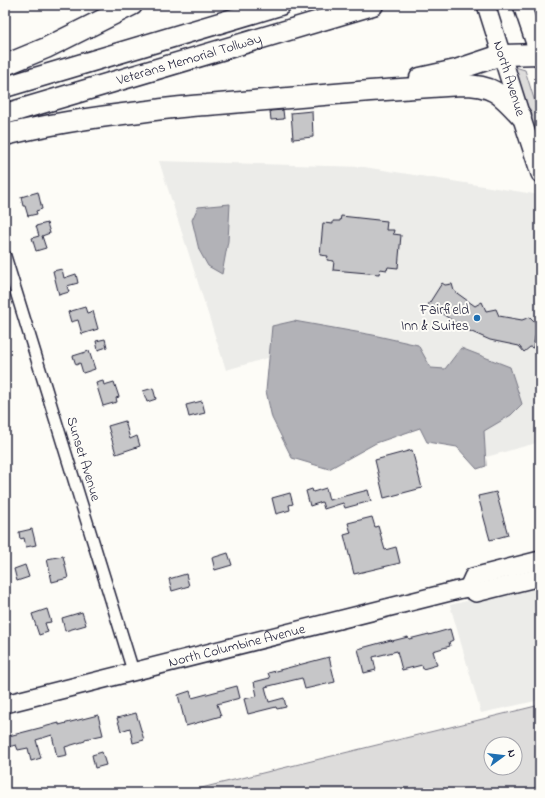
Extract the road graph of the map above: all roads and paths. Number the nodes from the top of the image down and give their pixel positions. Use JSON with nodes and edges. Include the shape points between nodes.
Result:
{"nodes":[{"id":1,"x":132,"y":5,"type":"edge"},
{"id":2,"x":280,"y":5,"type":"edge"},
{"id":3,"x":373,"y":5,"type":"edge"},
{"id":4,"x":522,"y":5,"type":"edge"},
{"id":5,"x":487,"y":8,"type":"edge"},
{"id":6,"x":502,"y":55,"type":"junction"},
{"id":7,"x":540,"y":55,"type":"edge"},
{"id":8,"x":5,"y":65,"type":"edge"},
{"id":9,"x":5,"y":87,"type":"edge"},
{"id":10,"x":370,"y":91,"type":"junction"},
{"id":11,"x":5,"y":114,"type":"edge"},
{"id":12,"x":520,"y":116,"type":"junction"},
{"id":13,"x":5,"y":135,"type":"edge"},
{"id":14,"x":540,"y":174,"type":"edge"},
{"id":15,"x":5,"y":256,"type":"edge"},
{"id":16,"x":540,"y":560,"type":"edge"},
{"id":17,"x":540,"y":577,"type":"edge"},
{"id":18,"x":468,"y":588,"type":"junction"},
{"id":19,"x":133,"y":671,"type":"junction"},
{"id":20,"x":5,"y":704,"type":"edge"}],
"edges":[{"from":1,"to":8,"type":"highway","via":[[46,48]]},
{"from":2,"to":9,"type":"highway","name":"Veterans Memorial Tollway"},
{"from":3,"to":11,"type":"highway","name":"Veterans Memorial Tollway"},
{"from":4,"to":7,"type":"main road"},
{"from":5,"to":6,"type":"main road","name":"North Avenue"},
{"from":6,"to":7,"type":"highway"},
{"from":6,"to":10,"type":"highway","via":[[456,70]]},
{"from":6,"to":12,"type":"main road","name":"North Avenue"},
{"from":10,"to":12,"type":"highway","via":[[473,85],[486,87],[497,92]]},
{"from":10,"to":13,"type":"highway","via":[[184,106],[111,115]]},
{"from":12,"to":14,"type":"main road","name":"North Avenue"},
{"from":15,"to":19,"type":"street","name":"Sunset Avenue"},
{"from":16,"to":18,"type":"main road","via":[[473,577]]},
{"from":17,"to":18,"type":"main road","name":"North Columbine Avenue","via":[[476,593]]},
{"from":18,"to":19,"type":"main road","name":"North Columbine Avenue"},
{"from":19,"to":20,"type":"main road","name":"North Columbine Avenue"}]}
